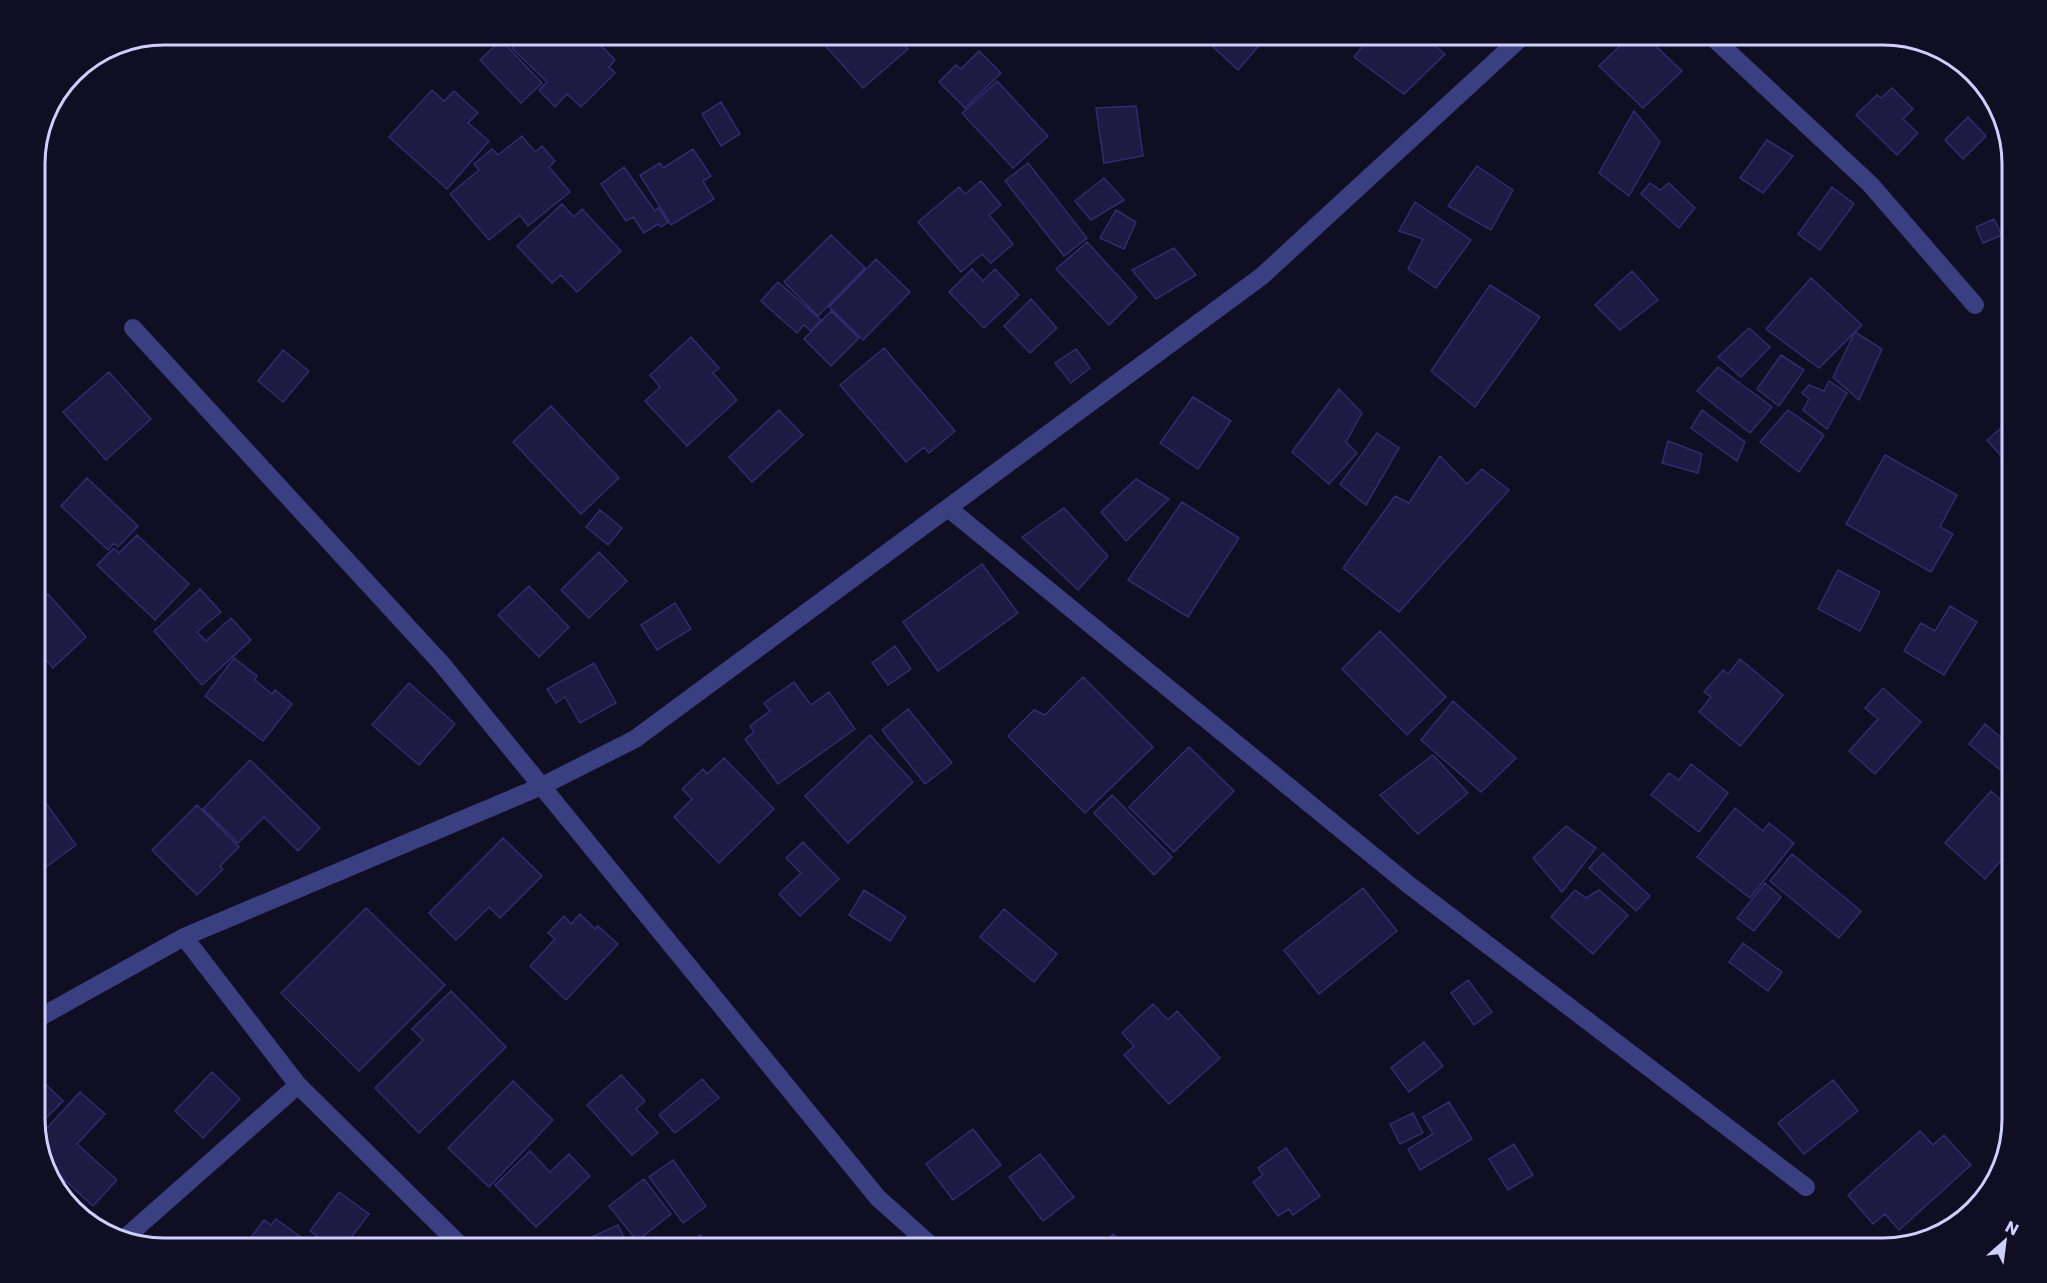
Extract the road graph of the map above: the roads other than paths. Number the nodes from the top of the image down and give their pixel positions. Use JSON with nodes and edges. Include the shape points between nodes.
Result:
{"nodes":[{"id":1,"x":1513,"y":45,"type":"edge"},
{"id":2,"x":1721,"y":45,"type":"edge"},
{"id":3,"x":1975,"y":305,"type":"dead end"},
{"id":4,"x":132,"y":328,"type":"dead end"},
{"id":5,"x":948,"y":508,"type":"junction"},
{"id":6,"x":542,"y":786,"type":"junction"},
{"id":7,"x":184,"y":937,"type":"junction"},
{"id":8,"x":45,"y":1014,"type":"edge"},
{"id":9,"x":298,"y":1085,"type":"junction"},
{"id":10,"x":1806,"y":1187,"type":"dead end"},
{"id":11,"x":130,"y":1233,"type":"edge"},
{"id":12,"x":453,"y":1238,"type":"edge"},
{"id":13,"x":922,"y":1238,"type":"edge"}],
"edges":[{"from":1,"to":5,"type":"street","via":[[1262,276]]},
{"from":2,"to":3,"type":"street","via":[[1870,184]]},
{"from":4,"to":6,"type":"street","via":[[441,663]]},
{"from":5,"to":6,"type":"street","via":[[635,739]]},
{"from":5,"to":10,"type":"street","via":[[1409,885]]},
{"from":6,"to":7,"type":"street"},
{"from":6,"to":13,"type":"street","via":[[878,1198]]},
{"from":7,"to":8,"type":"street"},
{"from":7,"to":9,"type":"street"},
{"from":9,"to":11,"type":"street"},
{"from":9,"to":12,"type":"street"}]}
